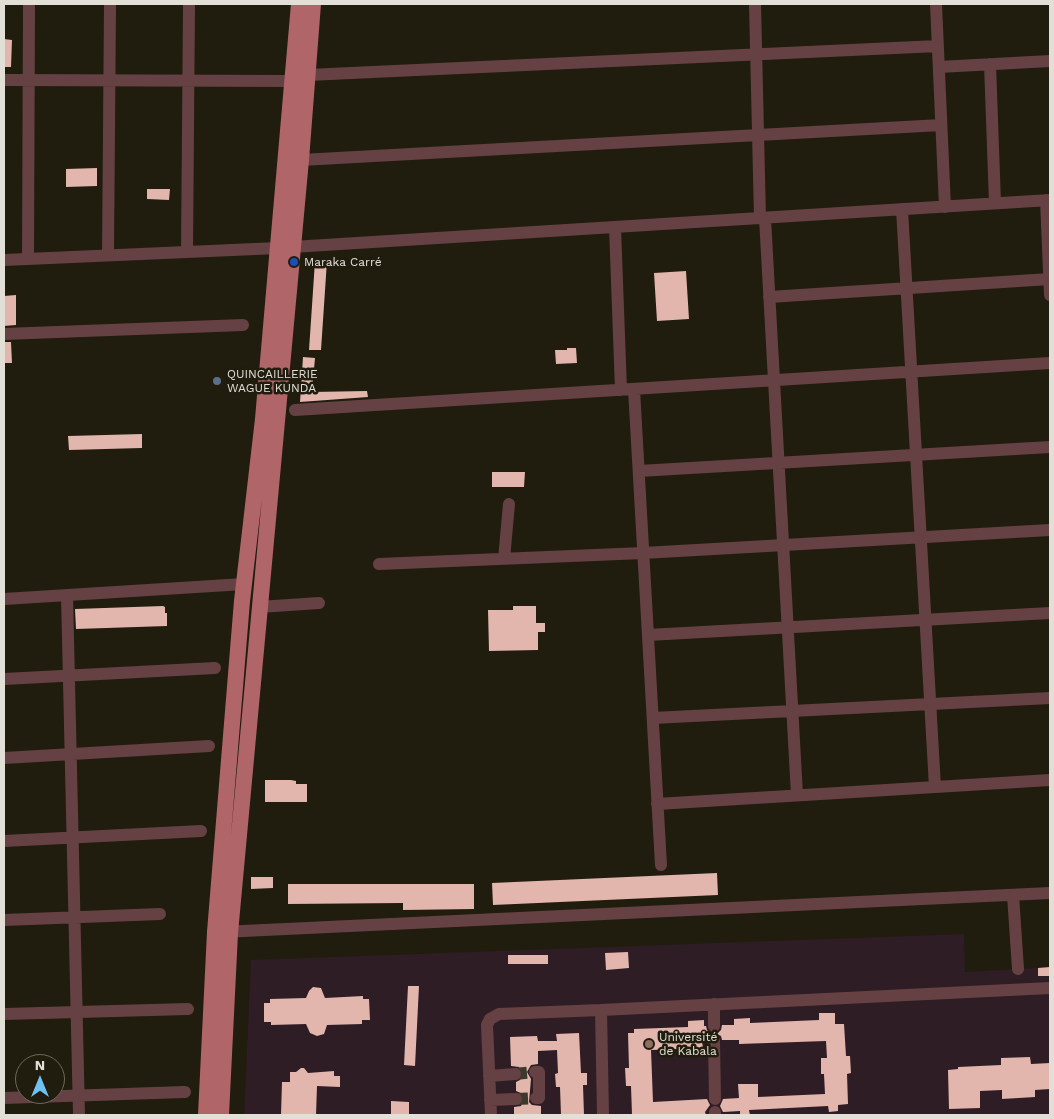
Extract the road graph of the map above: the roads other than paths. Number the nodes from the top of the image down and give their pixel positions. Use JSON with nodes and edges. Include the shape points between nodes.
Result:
{"nodes":[{"id":1,"x":29,"y":4,"type":"edge"},
{"id":2,"x":110,"y":4,"type":"edge"},
{"id":3,"x":188,"y":4,"type":"edge"},
{"id":4,"x":299,"y":4,"type":"edge"},
{"id":5,"x":313,"y":4,"type":"edge"},
{"id":6,"x":755,"y":4,"type":"edge"},
{"id":7,"x":936,"y":4,"type":"edge"},
{"id":8,"x":938,"y":46,"type":"junction"},
{"id":9,"x":756,"y":53,"type":"junction"},
{"id":10,"x":1050,"y":61,"type":"edge"},
{"id":11,"x":990,"y":64,"type":"junction"},
{"id":12,"x":938,"y":67,"type":"junction"},
{"id":13,"x":308,"y":75,"type":"junction"},
{"id":14,"x":4,"y":80,"type":"edge"},
{"id":15,"x":29,"y":80,"type":"junction"},
{"id":16,"x":109,"y":80,"type":"junction"},
{"id":17,"x":188,"y":81,"type":"junction"},
{"id":18,"x":293,"y":81,"type":"junction"},
{"id":19,"x":941,"y":125,"type":"junction"},
{"id":20,"x":758,"y":135,"type":"junction"},
{"id":21,"x":301,"y":160,"type":"junction"},
{"id":22,"x":1048,"y":200,"type":"edge"},
{"id":23,"x":995,"y":203,"type":"junction"},
{"id":24,"x":945,"y":206,"type":"junction"},
{"id":25,"x":902,"y":209,"type":"junction"},
{"id":26,"x":762,"y":218,"type":"junction"},
{"id":27,"x":615,"y":227,"type":"junction"},
{"id":28,"x":285,"y":248,"type":"junction"},
{"id":29,"x":187,"y":252,"type":"junction"},
{"id":30,"x":108,"y":255,"type":"junction"},
{"id":31,"x":28,"y":259,"type":"junction"},
{"id":32,"x":4,"y":260,"type":"edge"},
{"id":33,"x":1050,"y":279,"type":"edge"},
{"id":34,"x":907,"y":288,"type":"junction"},
{"id":35,"x":1050,"y":295,"type":"edge"},
{"id":36,"x":769,"y":297,"type":"junction"},
{"id":37,"x":243,"y":325,"type":"dead end"},
{"id":38,"x":4,"y":334,"type":"edge"},
{"id":39,"x":1050,"y":363,"type":"edge"},
{"id":40,"x":912,"y":372,"type":"junction"},
{"id":41,"x":774,"y":380,"type":"junction"},
{"id":42,"x":628,"y":390,"type":"junction"},
{"id":43,"x":295,"y":410,"type":"dead end"},
{"id":44,"x":1050,"y":447,"type":"edge"},
{"id":45,"x":916,"y":455,"type":"junction"},
{"id":46,"x":778,"y":463,"type":"junction"},
{"id":47,"x":639,"y":471,"type":"junction"},
{"id":48,"x":509,"y":504,"type":"dead end"},
{"id":49,"x":1050,"y":530,"type":"edge"},
{"id":50,"x":921,"y":538,"type":"junction"},
{"id":51,"x":783,"y":545,"type":"junction"},
{"id":52,"x":643,"y":553,"type":"junction"},
{"id":53,"x":504,"y":559,"type":"junction"},
{"id":54,"x":379,"y":564,"type":"dead end"},
{"id":55,"x":244,"y":584,"type":"junction"},
{"id":56,"x":67,"y":595,"type":"junction"},
{"id":57,"x":4,"y":599,"type":"edge"},
{"id":58,"x":319,"y":603,"type":"dead end"},
{"id":59,"x":259,"y":607,"type":"junction"},
{"id":60,"x":1050,"y":612,"type":"edge"},
{"id":61,"x":925,"y":620,"type":"junction"},
{"id":62,"x":788,"y":628,"type":"junction"},
{"id":63,"x":648,"y":636,"type":"junction"},
{"id":64,"x":215,"y":668,"type":"dead end"},
{"id":65,"x":69,"y":676,"type":"junction"},
{"id":66,"x":4,"y":679,"type":"edge"},
{"id":67,"x":1050,"y":698,"type":"edge"},
{"id":68,"x":930,"y":704,"type":"junction"},
{"id":69,"x":792,"y":711,"type":"junction"},
{"id":70,"x":653,"y":718,"type":"junction"},
{"id":71,"x":209,"y":746,"type":"dead end"},
{"id":72,"x":71,"y":754,"type":"junction"},
{"id":73,"x":4,"y":758,"type":"edge"},
{"id":74,"x":1050,"y":780,"type":"edge"},
{"id":75,"x":934,"y":787,"type":"junction"},
{"id":76,"x":797,"y":795,"type":"junction"},
{"id":77,"x":658,"y":804,"type":"junction"},
{"id":78,"x":202,"y":831,"type":"dead end"},
{"id":79,"x":72,"y":838,"type":"junction"},
{"id":80,"x":4,"y":841,"type":"edge"},
{"id":81,"x":661,"y":865,"type":"dead end"},
{"id":82,"x":1050,"y":893,"type":"edge"},
{"id":83,"x":1013,"y":895,"type":"junction"},
{"id":84,"x":160,"y":914,"type":"dead end"},
{"id":85,"x":74,"y":917,"type":"junction"},
{"id":86,"x":4,"y":920,"type":"edge"},
{"id":87,"x":222,"y":932,"type":"junction"},
{"id":88,"x":1050,"y":988,"type":"edge"},
{"id":89,"x":1019,"y":990,"type":"junction"},
{"id":90,"x":714,"y":1004,"type":"junction"},
{"id":91,"x":188,"y":1009,"type":"dead end"},
{"id":92,"x":601,"y":1010,"type":"junction"},
{"id":93,"x":77,"y":1012,"type":"junction"},
{"id":94,"x":4,"y":1014,"type":"edge"},
{"id":95,"x":714,"y":1026,"type":"dead end"},
{"id":96,"x":714,"y":1041,"type":"dead end"},
{"id":97,"x":535,"y":1072,"type":"dead end"},
{"id":98,"x":515,"y":1074,"type":"tunnel mouth"},
{"id":99,"x":489,"y":1076,"type":"junction"},
{"id":100,"x":185,"y":1092,"type":"dead end"},
{"id":101,"x":78,"y":1096,"type":"junction"},
{"id":102,"x":4,"y":1098,"type":"edge"},
{"id":103,"x":516,"y":1098,"type":"tunnel mouth"},
{"id":104,"x":536,"y":1098,"type":"dead end"},
{"id":105,"x":490,"y":1100,"type":"junction"},
{"id":106,"x":715,"y":1109,"type":"edge"},
{"id":107,"x":79,"y":1115,"type":"edge"},
{"id":108,"x":206,"y":1115,"type":"edge"},
{"id":109,"x":221,"y":1115,"type":"edge"},
{"id":110,"x":491,"y":1115,"type":"edge"},
{"id":111,"x":603,"y":1115,"type":"edge"}],
"edges":[{"from":1,"to":15,"type":"street"},
{"from":2,"to":16,"type":"street"},
{"from":3,"to":17,"type":"street"},
{"from":4,"to":18,"type":"main road"},
{"from":5,"to":13,"type":"main road"},
{"from":6,"to":9,"type":"street"},
{"from":7,"to":8,"type":"street"},
{"from":8,"to":9,"type":"street"},
{"from":8,"to":12,"type":"street"},
{"from":9,"to":13,"type":"street"},
{"from":9,"to":20,"type":"street"},
{"from":10,"to":11,"type":"street"},
{"from":11,"to":12,"type":"street"},
{"from":11,"to":23,"type":"street"},
{"from":12,"to":19,"type":"street"},
{"from":13,"to":21,"type":"main road"},
{"from":14,"to":15,"type":"street"},
{"from":15,"to":16,"type":"street"},
{"from":15,"to":31,"type":"street"},
{"from":16,"to":17,"type":"street"},
{"from":16,"to":30,"type":"street"},
{"from":17,"to":18,"type":"street"},
{"from":17,"to":29,"type":"street"},
{"from":18,"to":28,"type":"main road"},
{"from":19,"to":20,"type":"street"},
{"from":19,"to":24,"type":"street"},
{"from":20,"to":21,"type":"street"},
{"from":20,"to":26,"type":"street"},
{"from":21,"to":28,"type":"main road"},
{"from":22,"to":23,"type":"street"},
{"from":22,"to":33,"type":"street"},
{"from":23,"to":24,"type":"street"},
{"from":24,"to":25,"type":"street"},
{"from":25,"to":26,"type":"street"},
{"from":25,"to":34,"type":"street"},
{"from":26,"to":27,"type":"street"},
{"from":26,"to":36,"type":"street"},
{"from":27,"to":28,"type":"street"},
{"from":27,"to":42,"type":"street"},
{"from":28,"to":29,"type":"street"},
{"from":28,"to":55,"type":"main road"},
{"from":28,"to":59,"type":"main road"},
{"from":29,"to":30,"type":"street"},
{"from":30,"to":31,"type":"street"},
{"from":31,"to":32,"type":"street"},
{"from":33,"to":34,"type":"street"},
{"from":33,"to":35,"type":"street"},
{"from":34,"to":36,"type":"street"},
{"from":34,"to":40,"type":"street"},
{"from":36,"to":41,"type":"street"},
{"from":37,"to":38,"type":"street"},
{"from":39,"to":40,"type":"street"},
{"from":40,"to":41,"type":"street"},
{"from":40,"to":45,"type":"street"},
{"from":41,"to":42,"type":"street"},
{"from":41,"to":46,"type":"street"},
{"from":42,"to":43,"type":"street"},
{"from":42,"to":47,"type":"street"},
{"from":44,"to":45,"type":"street"},
{"from":45,"to":46,"type":"street"},
{"from":45,"to":50,"type":"street"},
{"from":46,"to":47,"type":"street"},
{"from":46,"to":51,"type":"street"},
{"from":47,"to":52,"type":"street"},
{"from":48,"to":53,"type":"street"},
{"from":49,"to":50,"type":"street"},
{"from":50,"to":51,"type":"street"},
{"from":50,"to":61,"type":"street"},
{"from":51,"to":52,"type":"street"},
{"from":51,"to":62,"type":"street"},
{"from":52,"to":53,"type":"street"},
{"from":52,"to":63,"type":"street"},
{"from":53,"to":54,"type":"street"},
{"from":55,"to":56,"type":"street"},
{"from":55,"to":87,"type":"main road"},
{"from":56,"to":57,"type":"street"},
{"from":56,"to":65,"type":"street"},
{"from":58,"to":59,"type":"street"},
{"from":59,"to":87,"type":"main road"},
{"from":60,"to":61,"type":"street"},
{"from":61,"to":62,"type":"street"},
{"from":61,"to":68,"type":"street"},
{"from":62,"to":63,"type":"street"},
{"from":62,"to":69,"type":"street"},
{"from":63,"to":70,"type":"street"},
{"from":64,"to":65,"type":"street"},
{"from":65,"to":66,"type":"street"},
{"from":65,"to":72,"type":"street"},
{"from":67,"to":68,"type":"street"},
{"from":68,"to":69,"type":"street"},
{"from":68,"to":75,"type":"street"},
{"from":69,"to":70,"type":"street"},
{"from":69,"to":76,"type":"street"},
{"from":70,"to":77,"type":"street"},
{"from":71,"to":72,"type":"street"},
{"from":72,"to":73,"type":"street"},
{"from":72,"to":79,"type":"street"},
{"from":74,"to":75,"type":"street"},
{"from":75,"to":76,"type":"street"},
{"from":76,"to":77,"type":"street"},
{"from":77,"to":81,"type":"street"},
{"from":78,"to":79,"type":"street"},
{"from":79,"to":80,"type":"street"},
{"from":79,"to":85,"type":"street"},
{"from":82,"to":83,"type":"street"},
{"from":83,"to":87,"type":"street"},
{"from":83,"to":89,"type":"street"},
{"from":84,"to":85,"type":"street"},
{"from":85,"to":86,"type":"street"},
{"from":85,"to":93,"type":"street"},
{"from":87,"to":108,"type":"main road"},
{"from":87,"to":109,"type":"main road"},
{"from":88,"to":89,"type":"street"},
{"from":89,"to":90,"type":"street"},
{"from":90,"to":92,"type":"street"},
{"from":90,"to":95,"type":"street"},
{"from":91,"to":93,"type":"street"},
{"from":92,"to":99,"type":"street","via":[[499,1014],[490,1019],[487,1025]]},
{"from":92,"to":111,"type":"street"},
{"from":93,"to":94,"type":"street"},
{"from":93,"to":101,"type":"street"},
{"from":96,"to":106,"type":"street"},
{"from":97,"to":104,"type":"street","via":[[539,1072],[539,1098]]},
{"from":98,"to":99,"type":"street"},
{"from":99,"to":105,"type":"street"},
{"from":100,"to":101,"type":"street"},
{"from":101,"to":102,"type":"street"},
{"from":101,"to":107,"type":"street"},
{"from":103,"to":105,"type":"street"},
{"from":105,"to":110,"type":"street"}]}
